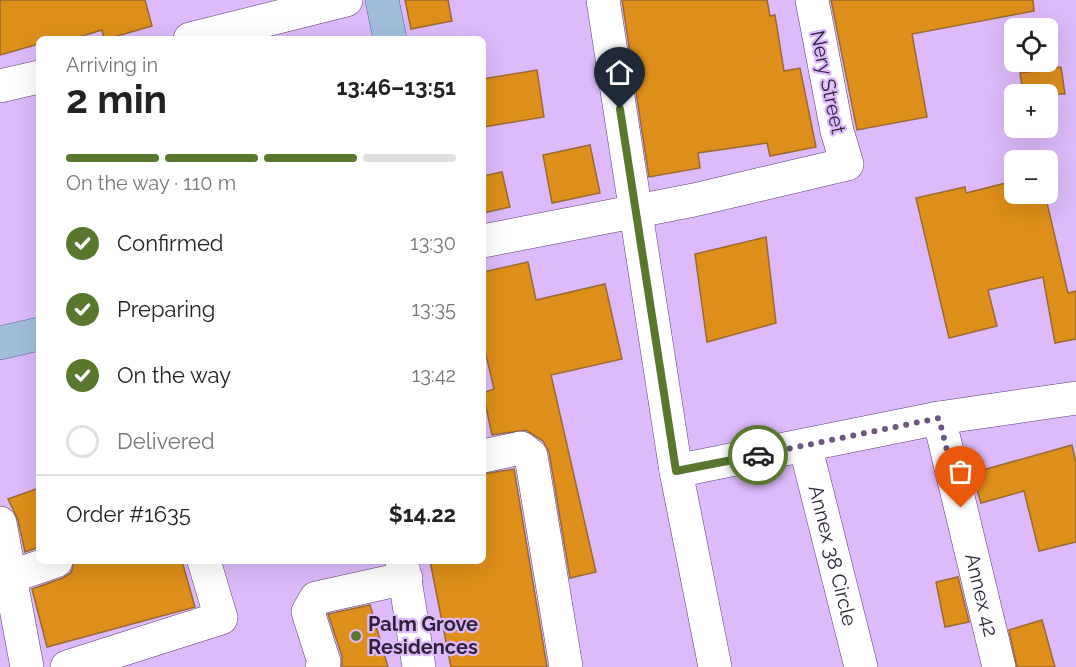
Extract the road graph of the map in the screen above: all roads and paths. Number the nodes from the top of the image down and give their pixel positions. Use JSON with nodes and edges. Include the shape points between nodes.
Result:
{"nodes":[{"id":1,"x":346,"y":0,"type":"edge"},
{"id":2,"x":382,"y":0,"type":"edge"},
{"id":3,"x":603,"y":0,"type":"edge"},
{"id":4,"x":812,"y":0,"type":"edge"},
{"id":5,"x":202,"y":36,"type":"edge"},
{"id":6,"x":389,"y":36,"type":"edge"},
{"id":7,"x":36,"y":78,"type":"edge"},
{"id":8,"x":0,"y":86,"type":"edge"},
{"id":9,"x":637,"y":211,"type":"junction"},
{"id":10,"x":486,"y":240,"type":"edge"},
{"id":11,"x":36,"y":335,"type":"edge"},
{"id":12,"x":0,"y":343,"type":"edge"},
{"id":13,"x":1076,"y":398,"type":"edge"},
{"id":14,"x":939,"y":418,"type":"junction"},
{"id":15,"x":805,"y":445,"type":"junction"},
{"id":16,"x":486,"y":455,"type":"edge"},
{"id":17,"x":676,"y":471,"type":"junction"},
{"id":18,"x":0,"y":523,"type":"edge"},
{"id":19,"x":47,"y":564,"type":"edge"},
{"id":20,"x":205,"y":564,"type":"edge"},
{"id":21,"x":404,"y":569,"type":"edge"},
{"id":22,"x":10,"y":577,"type":"junction"},
{"id":23,"x":27,"y":667,"type":"edge"},
{"id":24,"x":67,"y":667,"type":"edge"},
{"id":25,"x":322,"y":667,"type":"edge"},
{"id":26,"x":419,"y":667,"type":"edge"},
{"id":27,"x":566,"y":667,"type":"edge"},
{"id":28,"x":715,"y":667,"type":"edge"},
{"id":29,"x":861,"y":667,"type":"edge"},
{"id":30,"x":999,"y":667,"type":"edge"}],
"edges":[{"from":1,"to":5,"type":"street"},
{"from":2,"to":6,"type":"main road"},
{"from":3,"to":9,"type":"street"},
{"from":4,"to":9,"type":"street","name":"Nery Street","via":[[847,164]]},
{"from":7,"to":8,"type":"street"},
{"from":9,"to":10,"type":"street"},
{"from":9,"to":17,"type":"street"},
{"from":11,"to":12,"type":"main road"},
{"from":13,"to":14,"type":"street"},
{"from":14,"to":15,"type":"street"},
{"from":14,"to":30,"type":"street","name":"Annex 42"},
{"from":15,"to":17,"type":"street"},
{"from":15,"to":29,"type":"street","name":"Annex 38 Circle"},
{"from":16,"to":27,"type":"street","via":[[521,448],[531,456]]},
{"from":17,"to":28,"type":"street"},
{"from":18,"to":22,"type":"street"},
{"from":19,"to":22,"type":"street"},
{"from":20,"to":24,"type":"street","via":[[220,618]]},
{"from":21,"to":25,"type":"street","via":[[316,598],[310,604],[308,612],[324,662]]},
{"from":21,"to":26,"type":"street"},
{"from":22,"to":23,"type":"street"}]}
